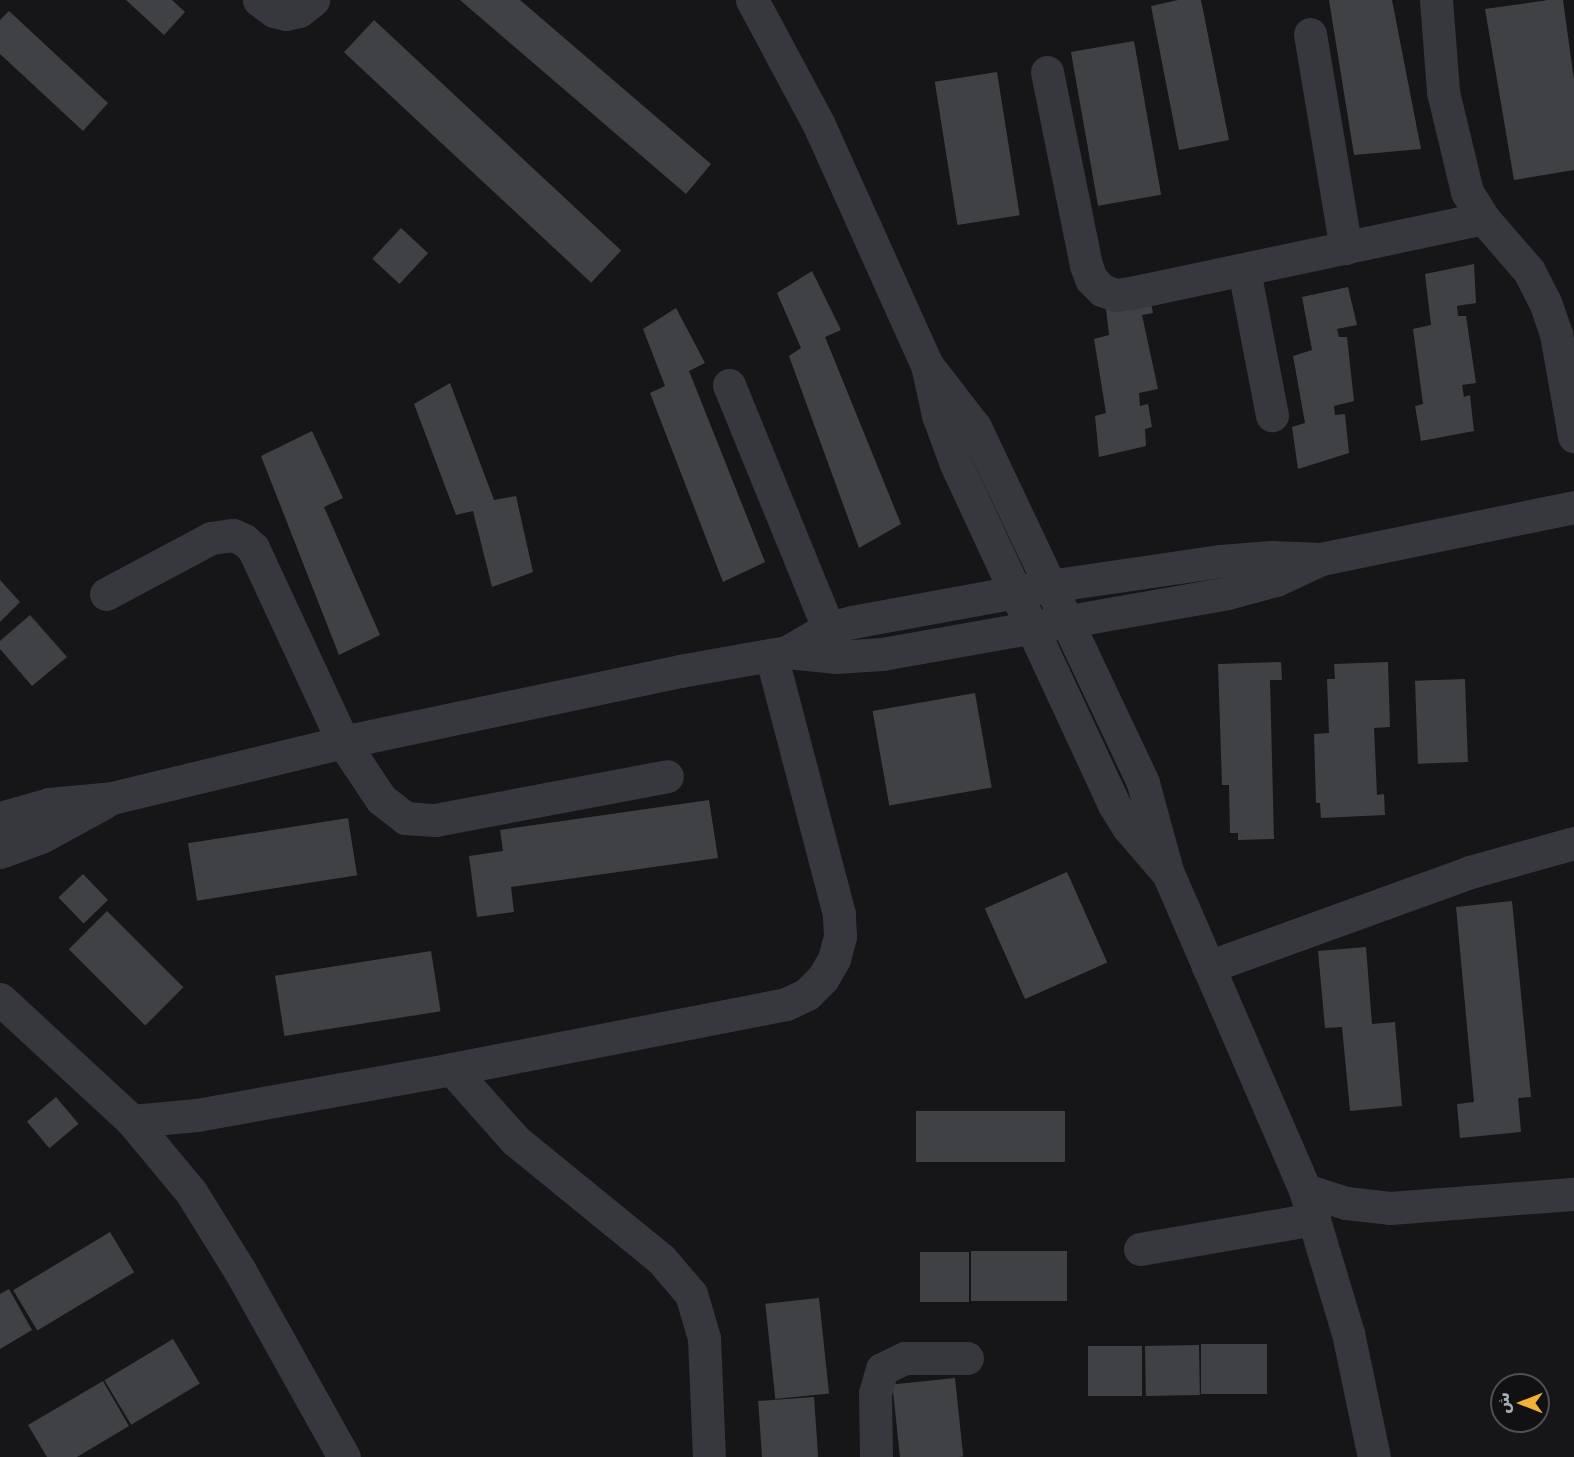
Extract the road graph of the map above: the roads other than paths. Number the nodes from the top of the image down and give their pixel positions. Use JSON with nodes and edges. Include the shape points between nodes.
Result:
{"nodes":[{"id":1,"x":259,"y":0,"type":"edge"},
{"id":2,"x":313,"y":0,"type":"edge"},
{"id":3,"x":752,"y":0,"type":"edge"},
{"id":4,"x":1436,"y":0,"type":"edge"},
{"id":5,"x":1310,"y":34,"type":"dead end"},
{"id":6,"x":1047,"y":72,"type":"dead end"},
{"id":7,"x":1483,"y":218,"type":"junction"},
{"id":8,"x":1346,"y":248,"type":"junction"},
{"id":9,"x":1244,"y":270,"type":"junction"},
{"id":10,"x":927,"y":365,"type":"junction"},
{"id":11,"x":729,"y":386,"type":"dead end"},
{"id":12,"x":1272,"y":415,"type":"dead end"},
{"id":13,"x":1574,"y":436,"type":"edge"},
{"id":14,"x":1574,"y":507,"type":"edge"},
{"id":15,"x":1321,"y":559,"type":"junction"},
{"id":16,"x":1049,"y":586,"type":"junction"},
{"id":17,"x":1017,"y":592,"type":"junction"},
{"id":18,"x":106,"y":594,"type":"dead end"},
{"id":19,"x":1066,"y":623,"type":"junction"},
{"id":20,"x":828,"y":628,"type":"junction"},
{"id":21,"x":1034,"y":628,"type":"junction"},
{"id":22,"x":779,"y":653,"type":"junction"},
{"id":23,"x":343,"y":742,"type":"junction"},
{"id":24,"x":666,"y":776,"type":"dead end"},
{"id":25,"x":112,"y":798,"type":"junction"},
{"id":26,"x":0,"y":818,"type":"edge"},
{"id":27,"x":1574,"y":843,"type":"edge"},
{"id":28,"x":0,"y":852,"type":"edge"},
{"id":29,"x":1167,"y":871,"type":"junction"},
{"id":30,"x":1208,"y":967,"type":"junction"},
{"id":31,"x":0,"y":999,"type":"edge"},
{"id":32,"x":452,"y":1069,"type":"junction"},
{"id":33,"x":132,"y":1121,"type":"junction"},
{"id":34,"x":1574,"y":1194,"type":"edge"},
{"id":35,"x":1309,"y":1205,"type":"junction"},
{"id":36,"x":1140,"y":1249,"type":"dead end"},
{"id":37,"x":966,"y":1358,"type":"dead end"},
{"id":38,"x":344,"y":1457,"type":"edge"},
{"id":39,"x":709,"y":1457,"type":"edge"},
{"id":40,"x":876,"y":1457,"type":"edge"},
{"id":41,"x":1374,"y":1457,"type":"edge"}],
"edges":[{"from":1,"to":2,"type":"street","via":[[286,14],[299,11]]},
{"from":3,"to":10,"type":"street","via":[[819,125]]},
{"from":4,"to":7,"type":"street","via":[[1443,92],[1467,192]]},
{"from":5,"to":8,"type":"street"},
{"from":6,"to":9,"type":"street","via":[[1091,279],[1102,290],[1116,295]]},
{"from":7,"to":8,"type":"street"},
{"from":7,"to":13,"type":"street","via":[[1510,244],[1545,302],[1556,334]]},
{"from":8,"to":9,"type":"street"},
{"from":9,"to":12,"type":"street"},
{"from":10,"to":16,"type":"street","via":[[975,427]]},
{"from":10,"to":17,"type":"street","via":[[946,440]]},
{"from":11,"to":20,"type":"street"},
{"from":14,"to":15,"type":"street"},
{"from":15,"to":16,"type":"street","via":[[1246,558]]},
{"from":15,"to":19,"type":"street","via":[[1252,587]]},
{"from":16,"to":17,"type":"street"},
{"from":16,"to":19,"type":"street"},
{"from":17,"to":20,"type":"street"},
{"from":17,"to":21,"type":"street"},
{"from":18,"to":23,"type":"street","via":[[211,538],[233,535],[244,540],[253,548]]},
{"from":19,"to":21,"type":"street"},
{"from":19,"to":29,"type":"street","via":[[1143,783]]},
{"from":20,"to":22,"type":"street"},
{"from":21,"to":22,"type":"street","via":[[859,656]]},
{"from":21,"to":29,"type":"street","via":[[1113,802],[1128,827]]},
{"from":22,"to":23,"type":"street"},
{"from":22,"to":32,"type":"street","via":[[839,914],[840,936],[834,959],[823,978],[807,994],[786,1004]]},
{"from":23,"to":24,"type":"street","via":[[391,810],[420,821]]},
{"from":23,"to":25,"type":"street"},
{"from":25,"to":26,"type":"street","via":[[49,804]]},
{"from":25,"to":28,"type":"street","via":[[41,837]]},
{"from":27,"to":30,"type":"street","via":[[1470,872]]},
{"from":29,"to":30,"type":"street"},
{"from":30,"to":35,"type":"street"},
{"from":31,"to":33,"type":"street"},
{"from":32,"to":33,"type":"street","via":[[197,1115]]},
{"from":32,"to":39,"type":"street","via":[[515,1140],[661,1259],[691,1294],[704,1338]]},
{"from":33,"to":38,"type":"street","via":[[177,1174],[217,1231]]},
{"from":34,"to":35,"type":"street","via":[[1390,1208],[1346,1203]]},
{"from":35,"to":36,"type":"street"},
{"from":35,"to":41,"type":"street","via":[[1348,1333]]},
{"from":37,"to":40,"type":"street","via":[[905,1358],[882,1369],[875,1393]]}]}
